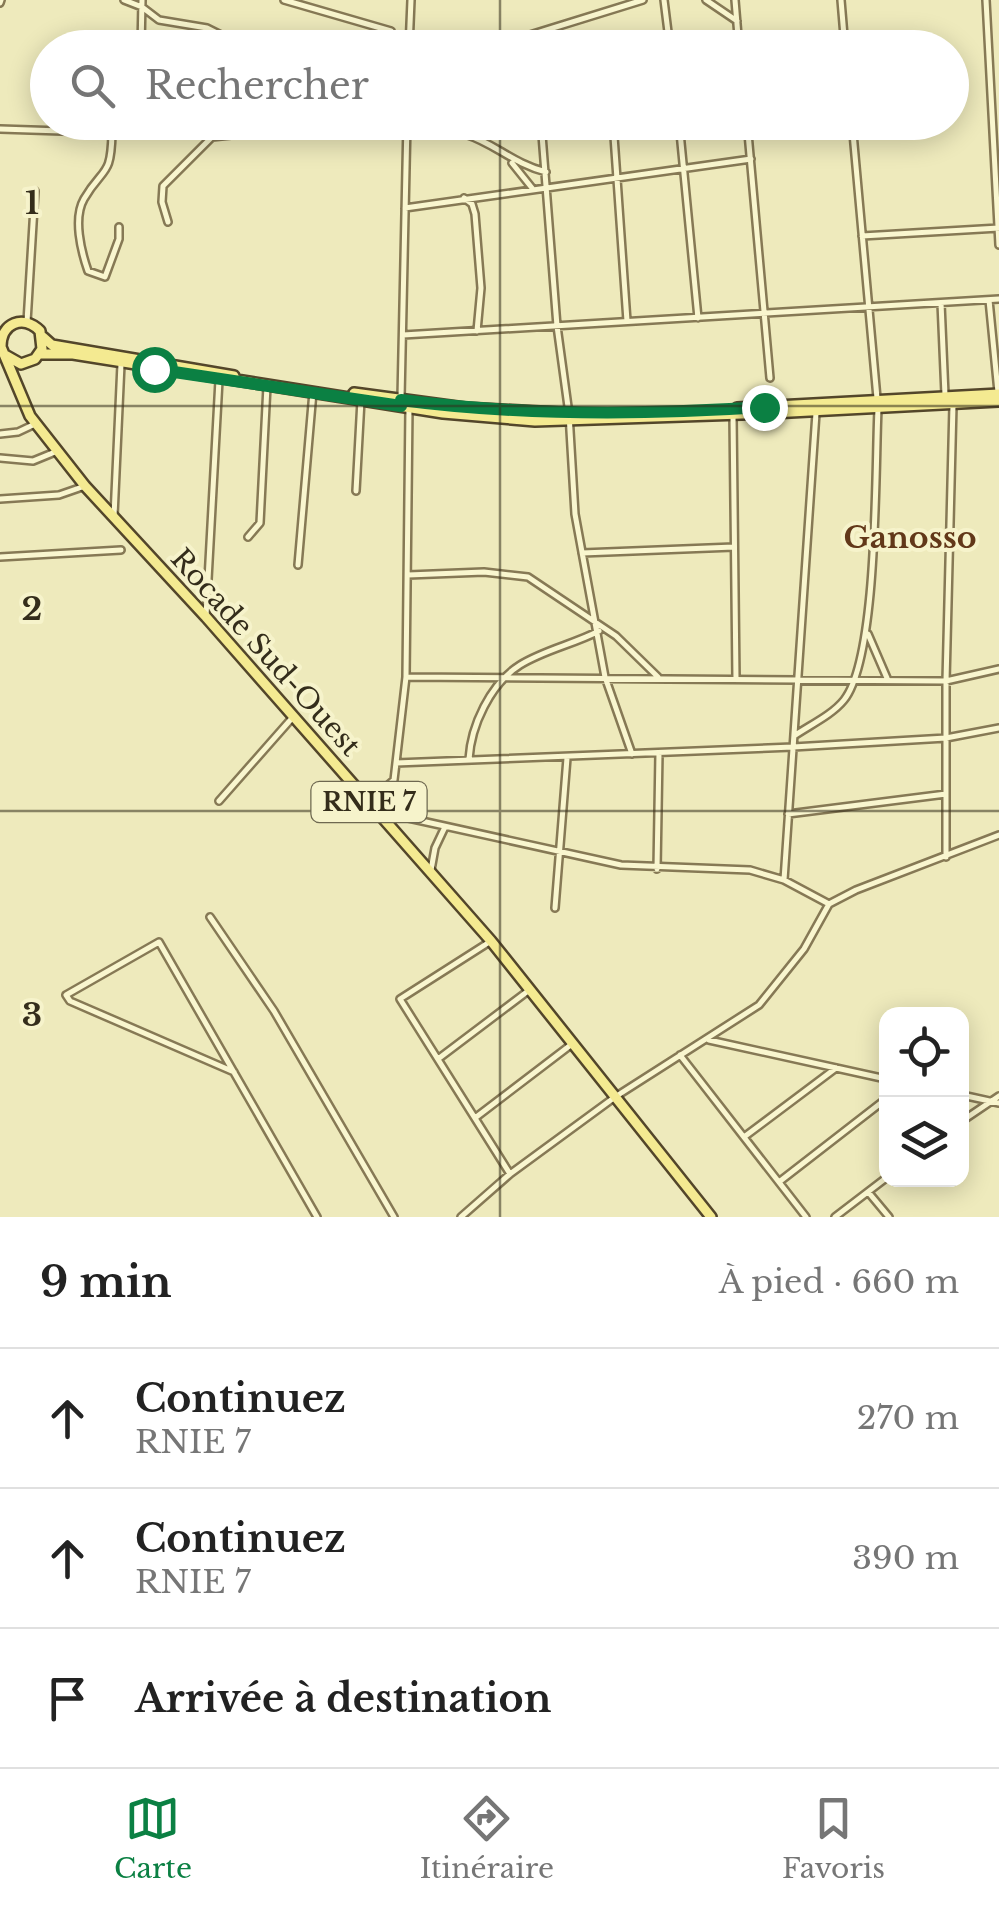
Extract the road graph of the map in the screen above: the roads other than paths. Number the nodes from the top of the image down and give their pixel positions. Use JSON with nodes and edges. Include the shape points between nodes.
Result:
{"nodes":[{"id":1,"x":124,"y":0,"type":"edge"},
{"id":2,"x":284,"y":0,"type":"edge"},
{"id":3,"x":411,"y":0,"type":"edge"},
{"id":4,"x":643,"y":0,"type":"edge"},
{"id":5,"x":664,"y":0,"type":"edge"},
{"id":6,"x":706,"y":0,"type":"edge"},
{"id":7,"x":735,"y":0,"type":"edge"},
{"id":8,"x":840,"y":0,"type":"edge"},
{"id":9,"x":986,"y":0,"type":"edge"},
{"id":10,"x":142,"y":4,"type":"edge"},
{"id":11,"x":736,"y":21,"type":"junction"},
{"id":12,"x":141,"y":30,"type":"edge"},
{"id":13,"x":210,"y":30,"type":"edge"},
{"id":14,"x":388,"y":30,"type":"edge"},
{"id":15,"x":409,"y":30,"type":"edge"},
{"id":16,"x":550,"y":30,"type":"edge"},
{"id":17,"x":668,"y":30,"type":"edge"},
{"id":18,"x":737,"y":30,"type":"edge"},
{"id":19,"x":843,"y":30,"type":"edge"},
{"id":20,"x":0,"y":129,"type":"edge"},
{"id":21,"x":30,"y":130,"type":"edge"},
{"id":22,"x":112,"y":140,"type":"edge"},
{"id":23,"x":209,"y":140,"type":"edge"},
{"id":24,"x":407,"y":140,"type":"edge"},
{"id":25,"x":477,"y":140,"type":"edge"},
{"id":26,"x":543,"y":140,"type":"edge"},
{"id":27,"x":614,"y":140,"type":"edge"},
{"id":28,"x":681,"y":140,"type":"edge"},
{"id":29,"x":749,"y":140,"type":"edge"},
{"id":30,"x":854,"y":140,"type":"edge"},
{"id":31,"x":751,"y":159,"type":"junction"},
{"id":32,"x":510,"y":161,"type":"junction"},
{"id":33,"x":684,"y":169,"type":"junction"},
{"id":34,"x":546,"y":172,"type":"junction"},
{"id":35,"x":617,"y":179,"type":"junction"},
{"id":36,"x":532,"y":188,"type":"junction"},
{"id":37,"x":547,"y":190,"type":"junction"},
{"id":38,"x":35,"y":191,"type":"dead end"},
{"id":39,"x":464,"y":198,"type":"junction"},
{"id":40,"x":406,"y":208,"type":"junction"},
{"id":41,"x":168,"y":222,"type":"dead end"},
{"id":42,"x":119,"y":227,"type":"dead end"},
{"id":43,"x":998,"y":228,"type":"edge"},
{"id":44,"x":862,"y":236,"type":"junction"},
{"id":45,"x":999,"y":245,"type":"edge"},
{"id":46,"x":999,"y":299,"type":"edge"},
{"id":47,"x":989,"y":300,"type":"junction"},
{"id":48,"x":941,"y":303,"type":"junction"},
{"id":49,"x":869,"y":307,"type":"junction"},
{"id":50,"x":765,"y":314,"type":"junction"},
{"id":51,"x":698,"y":318,"type":"junction"},
{"id":52,"x":627,"y":321,"type":"junction"},
{"id":53,"x":27,"y":322,"type":"junction"},
{"id":54,"x":557,"y":326,"type":"junction"},
{"id":55,"x":2,"y":330,"type":"edge"},
{"id":56,"x":477,"y":331,"type":"junction"},
{"id":57,"x":403,"y":335,"type":"junction"},
{"id":58,"x":43,"y":337,"type":"junction"},
{"id":59,"x":2,"y":349,"type":"edge"},
{"id":60,"x":40,"y":354,"type":"junction"},
{"id":61,"x":28,"y":363,"type":"junction"},
{"id":62,"x":121,"y":364,"type":"junction"},
{"id":63,"x":770,"y":378,"type":"dead end"},
{"id":64,"x":218,"y":380,"type":"junction"},
{"id":65,"x":266,"y":386,"type":"junction"},
{"id":66,"x":313,"y":392,"type":"junction"},
{"id":67,"x":20,"y":393,"type":"junction"},
{"id":68,"x":999,"y":396,"type":"edge"},
{"id":69,"x":949,"y":399,"type":"junction"},
{"id":70,"x":361,"y":400,"type":"junction"},
{"id":71,"x":878,"y":402,"type":"junction"},
{"id":72,"x":404,"y":404,"type":"junction"},
{"id":73,"x":816,"y":410,"type":"junction"},
{"id":74,"x":732,"y":414,"type":"junction"},
{"id":75,"x":570,"y":416,"type":"junction"},
{"id":76,"x":35,"y":424,"type":"junction"},
{"id":77,"x":0,"y":434,"type":"edge"},
{"id":78,"x":57,"y":451,"type":"junction"},
{"id":79,"x":0,"y":458,"type":"edge"},
{"id":80,"x":85,"y":486,"type":"junction"},
{"id":81,"x":356,"y":491,"type":"dead end"},
{"id":82,"x":0,"y":498,"type":"edge"},
{"id":83,"x":114,"y":518,"type":"junction"},
{"id":84,"x":248,"y":537,"type":"dead end"},
{"id":85,"x":734,"y":547,"type":"junction"},
{"id":86,"x":121,"y":550,"type":"dead end"},
{"id":87,"x":582,"y":553,"type":"junction"},
{"id":88,"x":0,"y":557,"type":"edge"},
{"id":89,"x":298,"y":565,"type":"dead end"},
{"id":90,"x":408,"y":575,"type":"junction"},
{"id":91,"x":206,"y":617,"type":"junction"},
{"id":92,"x":596,"y":621,"type":"junction"},
{"id":93,"x":603,"y":630,"type":"junction"},
{"id":94,"x":868,"y":631,"type":"junction"},
{"id":95,"x":999,"y":669,"type":"edge"},
{"id":96,"x":606,"y":676,"type":"junction"},
{"id":97,"x":406,"y":677,"type":"junction"},
{"id":98,"x":658,"y":677,"type":"junction"},
{"id":99,"x":736,"y":678,"type":"junction"},
{"id":100,"x":504,"y":679,"type":"junction"},
{"id":101,"x":798,"y":679,"type":"junction"},
{"id":102,"x":888,"y":680,"type":"junction"},
{"id":103,"x":855,"y":681,"type":"junction"},
{"id":104,"x":946,"y":681,"type":"junction"},
{"id":105,"x":294,"y":716,"type":"junction"},
{"id":106,"x":999,"y":728,"type":"edge"},
{"id":107,"x":794,"y":736,"type":"junction"},
{"id":108,"x":946,"y":738,"type":"junction"},
{"id":109,"x":793,"y":748,"type":"junction"},
{"id":110,"x":658,"y":753,"type":"junction"},
{"id":111,"x":632,"y":754,"type":"junction"},
{"id":112,"x":567,"y":756,"type":"junction"},
{"id":113,"x":469,"y":759,"type":"junction"},
{"id":114,"x":396,"y":763,"type":"junction"},
{"id":115,"x":946,"y":794,"type":"junction"},
{"id":116,"x":218,"y":801,"type":"dead end"},
{"id":117,"x":369,"y":802,"type":"junction"},
{"id":118,"x":376,"y":811,"type":"junction"},
{"id":119,"x":788,"y":814,"type":"junction"},
{"id":120,"x":445,"y":828,"type":"junction"},
{"id":121,"x":999,"y":835,"type":"edge"},
{"id":122,"x":562,"y":852,"type":"junction"},
{"id":123,"x":946,"y":856,"type":"junction"},
{"id":124,"x":657,"y":869,"type":"junction"},
{"id":125,"x":431,"y":873,"type":"junction"},
{"id":126,"x":784,"y":880,"type":"junction"},
{"id":127,"x":829,"y":904,"type":"junction"},
{"id":128,"x":555,"y":908,"type":"dead end"},
{"id":129,"x":210,"y":917,"type":"dead end"},
{"id":130,"x":490,"y":941,"type":"junction"},
{"id":131,"x":531,"y":989,"type":"junction"},
{"id":132,"x":706,"y":1039,"type":"junction"},
{"id":133,"x":572,"y":1044,"type":"junction"},
{"id":134,"x":680,"y":1055,"type":"junction"},
{"id":135,"x":438,"y":1059,"type":"junction"},
{"id":136,"x":836,"y":1068,"type":"junction"},
{"id":137,"x":234,"y":1072,"type":"junction"},
{"id":138,"x":879,"y":1077,"type":"edge"},
{"id":139,"x":615,"y":1096,"type":"junction"},
{"id":140,"x":969,"y":1097,"type":"edge"},
{"id":141,"x":999,"y":1100,"type":"edge"},
{"id":142,"x":988,"y":1101,"type":"junction"},
{"id":143,"x":879,"y":1104,"type":"edge"},
{"id":144,"x":969,"y":1116,"type":"edge"},
{"id":145,"x":475,"y":1118,"type":"junction"},
{"id":146,"x":744,"y":1137,"type":"junction"},
{"id":147,"x":510,"y":1174,"type":"junction"},
{"id":148,"x":779,"y":1182,"type":"junction"},
{"id":149,"x":879,"y":1183,"type":"edge"},
{"id":150,"x":868,"y":1192,"type":"junction"},
{"id":151,"x":317,"y":1217,"type":"edge"},
{"id":152,"x":394,"y":1217,"type":"edge"},
{"id":153,"x":461,"y":1217,"type":"edge"},
{"id":154,"x":711,"y":1217,"type":"edge"},
{"id":155,"x":806,"y":1217,"type":"edge"},
{"id":156,"x":835,"y":1217,"type":"edge"},
{"id":157,"x":890,"y":1217,"type":"edge"}],
"edges":[{"from":1,"to":10,"type":"street"},
{"from":2,"to":14,"type":"street"},
{"from":3,"to":15,"type":"street"},
{"from":4,"to":16,"type":"street"},
{"from":5,"to":17,"type":"street"},
{"from":6,"to":11,"type":"street"},
{"from":7,"to":11,"type":"street"},
{"from":8,"to":19,"type":"street"},
{"from":9,"to":43,"type":"street"},
{"from":10,"to":12,"type":"street"},
{"from":10,"to":13,"type":"street","via":[[159,20]]},
{"from":11,"to":18,"type":"street"},
{"from":20,"to":21,"type":"street"},
{"from":22,"to":42,"type":"street","via":[[110,165],[80,210],[90,272],[106,277]]},
{"from":23,"to":41,"type":"street","via":[[163,186]]},
{"from":24,"to":40,"type":"street"},
{"from":25,"to":32,"type":"street"},
{"from":26,"to":34,"type":"street"},
{"from":27,"to":35,"type":"street"},
{"from":28,"to":33,"type":"street"},
{"from":29,"to":31,"type":"street"},
{"from":30,"to":44,"type":"street"},
{"from":31,"to":33,"type":"street"},
{"from":31,"to":50,"type":"street"},
{"from":32,"to":34,"type":"street"},
{"from":32,"to":36,"type":"street"},
{"from":33,"to":35,"type":"street"},
{"from":33,"to":51,"type":"street"},
{"from":34,"to":37,"type":"street"},
{"from":35,"to":37,"type":"street"},
{"from":35,"to":52,"type":"street"},
{"from":36,"to":37,"type":"street"},
{"from":36,"to":39,"type":"street"},
{"from":37,"to":54,"type":"street"},
{"from":38,"to":53,"type":"street"},
{"from":39,"to":40,"type":"street"},
{"from":39,"to":56,"type":"street","via":[[475,214]]},
{"from":40,"to":57,"type":"street"},
{"from":43,"to":44,"type":"street"},
{"from":43,"to":45,"type":"street"},
{"from":44,"to":49,"type":"street"},
{"from":46,"to":47,"type":"street"},
{"from":47,"to":48,"type":"street"},
{"from":47,"to":68,"type":"street"},
{"from":48,"to":49,"type":"street"},
{"from":48,"to":69,"type":"street"},
{"from":49,"to":50,"type":"street"},
{"from":49,"to":71,"type":"street"},
{"from":50,"to":51,"type":"street"},
{"from":50,"to":63,"type":"street"},
{"from":51,"to":52,"type":"street"},
{"from":52,"to":54,"type":"street"},
{"from":53,"to":55,"type":"main road"},
{"from":53,"to":58,"type":"main road"},
{"from":54,"to":56,"type":"street"},
{"from":54,"to":75,"type":"street"},
{"from":55,"to":59,"type":"main road"},
{"from":56,"to":57,"type":"street"},
{"from":57,"to":72,"type":"street"},
{"from":58,"to":60,"type":"main road"},
{"from":58,"to":72,"type":"main road","via":[[52,345]]},
{"from":59,"to":61,"type":"main road","via":[[15,362]]},
{"from":59,"to":67,"type":"main road","name":"Rocade Sud-Ouest"},
{"from":60,"to":61,"type":"main road"},
{"from":60,"to":62,"type":"main road"},
{"from":61,"to":67,"type":"main road"},
{"from":62,"to":64,"type":"main road"},
{"from":62,"to":83,"type":"street"},
{"from":64,"to":65,"type":"main road"},
{"from":64,"to":91,"type":"street"},
{"from":65,"to":66,"type":"main road"},
{"from":65,"to":84,"type":"street","via":[[260,522]]},
{"from":66,"to":70,"type":"main road"},
{"from":66,"to":89,"type":"street"},
{"from":67,"to":76,"type":"main road","name":"Rocade Sud-Ouest","number":"RNIE 7"},
{"from":68,"to":69,"type":"main road"},
{"from":69,"to":71,"type":"main road"},
{"from":69,"to":104,"type":"street"},
{"from":70,"to":72,"type":"main road"},
{"from":70,"to":81,"type":"street"},
{"from":71,"to":73,"type":"main road"},
{"from":71,"to":75,"type":"main road"},
{"from":71,"to":94,"type":"street"},
{"from":72,"to":75,"type":"main road","via":[[490,418]]},
{"from":72,"to":90,"type":"street"},
{"from":73,"to":74,"type":"main road"},
{"from":73,"to":101,"type":"street"},
{"from":74,"to":75,"type":"main road"},
{"from":74,"to":85,"type":"street"},
{"from":75,"to":87,"type":"street"},
{"from":76,"to":77,"type":"street"},
{"from":76,"to":78,"type":"main road","name":"Rocade Sud-Ouest","number":"RNIE 7"},
{"from":78,"to":79,"type":"street","via":[[33,460]]},
{"from":78,"to":80,"type":"main road","name":"Rocade Sud-Ouest","number":"RNIE 7"},
{"from":80,"to":82,"type":"street","via":[[43,498]]},
{"from":80,"to":83,"type":"main road","name":"Rocade Sud-Ouest","number":"RNIE 7"},
{"from":83,"to":91,"type":"main road","name":"Rocade Sud-Ouest","number":"RNIE 7"},
{"from":85,"to":87,"type":"street"},
{"from":85,"to":99,"type":"street"},
{"from":86,"to":88,"type":"street"},
{"from":87,"to":92,"type":"street"},
{"from":90,"to":92,"type":"street","via":[[517,574]]},
{"from":90,"to":97,"type":"street"},
{"from":91,"to":105,"type":"main road","name":"Rocade Sud-Ouest","number":"RNIE 7"},
{"from":92,"to":93,"type":"street"},
{"from":93,"to":96,"type":"street"},
{"from":93,"to":98,"type":"street"},
{"from":93,"to":100,"type":"street","via":[[532,659]]},
{"from":94,"to":102,"type":"street"},
{"from":94,"to":103,"type":"street"},
{"from":95,"to":104,"type":"street"},
{"from":96,"to":98,"type":"street"},
{"from":96,"to":100,"type":"street"},
{"from":96,"to":111,"type":"street"},
{"from":97,"to":100,"type":"street"},
{"from":97,"to":114,"type":"street"},
{"from":98,"to":99,"type":"street"},
{"from":99,"to":101,"type":"street"},
{"from":100,"to":113,"type":"street","via":[[473,730]]},
{"from":101,"to":103,"type":"street"},
{"from":101,"to":107,"type":"street"},
{"from":102,"to":103,"type":"street"},
{"from":102,"to":104,"type":"street"},
{"from":103,"to":107,"type":"street","via":[[841,704]]},
{"from":104,"to":108,"type":"street"},
{"from":105,"to":116,"type":"street"},
{"from":105,"to":117,"type":"main road","name":"Rocade Sud-Ouest","number":"RNIE 7"},
{"from":106,"to":108,"type":"street"},
{"from":107,"to":109,"type":"street"},
{"from":108,"to":109,"type":"street"},
{"from":108,"to":115,"type":"street"},
{"from":109,"to":110,"type":"street"},
{"from":109,"to":119,"type":"street"},
{"from":110,"to":111,"type":"street"},
{"from":110,"to":124,"type":"street"},
{"from":111,"to":112,"type":"street"},
{"from":112,"to":113,"type":"street"},
{"from":112,"to":122,"type":"street"},
{"from":113,"to":114,"type":"street"},
{"from":114,"to":117,"type":"street","via":[[389,787]]},
{"from":115,"to":119,"type":"street"},
{"from":115,"to":123,"type":"street"},
{"from":117,"to":118,"type":"main road","name":"Rocade Sud-Ouest","number":"RNIE 7"},
{"from":118,"to":120,"type":"street"},
{"from":118,"to":125,"type":"main road","name":"Rocade Sud-Ouest","number":"RNIE 7"},
{"from":119,"to":126,"type":"street"},
{"from":120,"to":122,"type":"street"},
{"from":120,"to":125,"type":"street"},
{"from":121,"to":123,"type":"street"},
{"from":122,"to":124,"type":"street"},
{"from":122,"to":128,"type":"street"},
{"from":123,"to":127,"type":"street"},
{"from":124,"to":126,"type":"street","via":[[737,868]]},
{"from":125,"to":130,"type":"main road","name":"Rocade Sud-Ouest","number":"RNIE 7"},
{"from":126,"to":127,"type":"street"},
{"from":127,"to":132,"type":"street","via":[[804,950],[759,1005]]},
{"from":129,"to":152,"type":"street","via":[[274,1011]]},
{"from":130,"to":131,"type":"main road","name":"Rocade Sud-Ouest","number":"RNIE 7"},
{"from":130,"to":135,"type":"street","via":[[400,999]]},
{"from":131,"to":133,"type":"main road","name":"Rocade Sud-Ouest","number":"RNIE 7"},
{"from":131,"to":135,"type":"street"},
{"from":132,"to":134,"type":"street"},
{"from":132,"to":136,"type":"street"},
{"from":133,"to":139,"type":"main road","name":"Rocade Sud-Ouest","number":"RNIE 7"},
{"from":133,"to":145,"type":"street"},
{"from":134,"to":139,"type":"street"},
{"from":134,"to":146,"type":"street"},
{"from":135,"to":145,"type":"street"},
{"from":136,"to":138,"type":"street"},
{"from":136,"to":146,"type":"street"},
{"from":137,"to":137,"type":"street","via":[[70,1001],[66,996],[159,942]]},
{"from":137,"to":151,"type":"street"},
{"from":139,"to":147,"type":"street"},
{"from":139,"to":154,"type":"main road","name":"Rocade Sud-Ouest","number":"RNIE 7"},
{"from":140,"to":142,"type":"street"},
{"from":141,"to":142,"type":"street"},
{"from":142,"to":144,"type":"street"},
{"from":143,"to":148,"type":"street"},
{"from":145,"to":147,"type":"street"},
{"from":146,"to":148,"type":"street"},
{"from":147,"to":153,"type":"street"},
{"from":148,"to":155,"type":"street"},
{"from":149,"to":150,"type":"street"},
{"from":150,"to":156,"type":"street"},
{"from":150,"to":157,"type":"street"}]}
